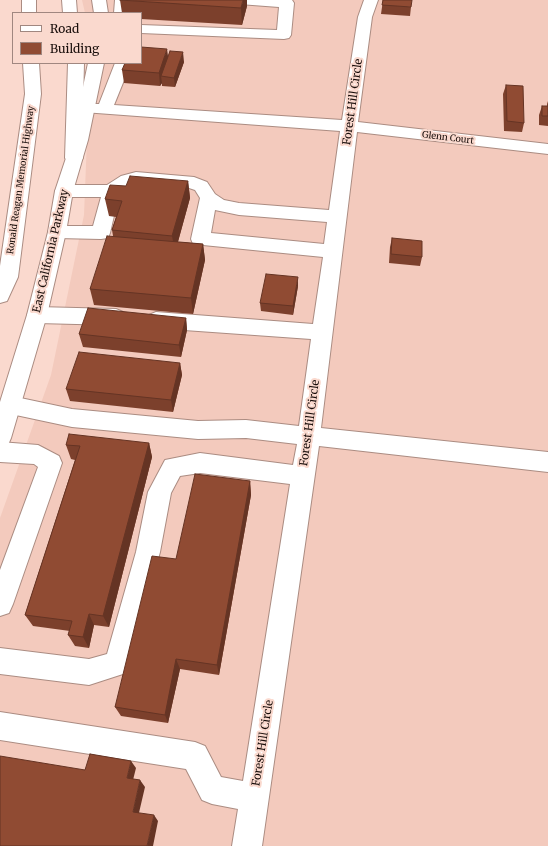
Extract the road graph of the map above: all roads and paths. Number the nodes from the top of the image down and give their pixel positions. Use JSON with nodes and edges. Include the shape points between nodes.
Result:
{"nodes":[{"id":1,"x":29,"y":0,"type":"edge"},
{"id":2,"x":69,"y":0,"type":"edge"},
{"id":3,"x":99,"y":0,"type":"edge"},
{"id":4,"x":122,"y":0,"type":"edge"},
{"id":5,"x":239,"y":0,"type":"edge"},
{"id":6,"x":371,"y":0,"type":"edge"},
{"id":7,"x":29,"y":12,"type":"edge"},
{"id":8,"x":70,"y":12,"type":"edge"},
{"id":9,"x":101,"y":12,"type":"edge"},
{"id":10,"x":121,"y":12,"type":"edge"},
{"id":11,"x":142,"y":29,"type":"edge"},
{"id":12,"x":32,"y":64,"type":"edge"},
{"id":13,"x":76,"y":64,"type":"edge"},
{"id":14,"x":96,"y":64,"type":"edge"},
{"id":15,"x":122,"y":64,"type":"edge"},
{"id":16,"x":96,"y":108,"type":"junction"},
{"id":17,"x":349,"y":126,"type":"junction"},
{"id":18,"x":548,"y":149,"type":"edge"},
{"id":19,"x":73,"y":163,"type":"junction"},
{"id":20,"x":64,"y":191,"type":"junction"},
{"id":21,"x":111,"y":191,"type":"junction"},
{"id":22,"x":209,"y":198,"type":"junction"},
{"id":23,"x":337,"y":217,"type":"junction"},
{"id":24,"x":57,"y":232,"type":"junction"},
{"id":25,"x":333,"y":251,"type":"junction"},
{"id":26,"x":0,"y":296,"type":"edge"},
{"id":27,"x":37,"y":315,"type":"junction"},
{"id":28,"x":322,"y":332,"type":"junction"},
{"id":29,"x":10,"y":405,"type":"junction"},
{"id":30,"x":308,"y":436,"type":"junction"},
{"id":31,"x":0,"y":438,"type":"edge"},
{"id":32,"x":0,"y":452,"type":"edge"},
{"id":33,"x":548,"y":462,"type":"edge"},
{"id":34,"x":302,"y":476,"type":"junction"},
{"id":35,"x":0,"y":604,"type":"edge"},
{"id":36,"x":0,"y":661,"type":"edge"},
{"id":37,"x":0,"y":726,"type":"edge"},
{"id":38,"x":255,"y":797,"type":"junction"},
{"id":39,"x":247,"y":846,"type":"edge"}],
"edges":[{"from":1,"to":7,"type":"main road"},
{"from":2,"to":8,"type":"main road"},
{"from":3,"to":9,"type":"main road"},
{"from":4,"to":10,"type":"main road"},
{"from":5,"to":11,"type":"main road","via":[[288,3],[284,36]]},
{"from":6,"to":17,"type":"main road","name":"Forest Hill Circle","via":[[365,17]]},
{"from":12,"to":26,"type":"main road","name":"Ronald Reagan Memorial Highway","via":[[33,94],[8,277]]},
{"from":13,"to":19,"type":"main road"},
{"from":14,"to":16,"type":"main road","name":"East California Parkway"},
{"from":15,"to":16,"type":"main road"},
{"from":16,"to":17,"type":"main road","name":"Glenn Court"},
{"from":16,"to":19,"type":"main road","name":"East California Parkway"},
{"from":17,"to":18,"type":"main road","name":"Glenn Court"},
{"from":17,"to":23,"type":"main road","name":"Forest Hill Circle"},
{"from":19,"to":20,"type":"main road","name":"East California Parkway"},
{"from":20,"to":21,"type":"main road"},
{"from":20,"to":24,"type":"main road","name":"East California Parkway"},
{"from":21,"to":22,"type":"main road","via":[[127,180],[136,178],[188,181],[201,186]]},
{"from":21,"to":24,"type":"main road","via":[[101,233]]},
{"from":22,"to":23,"type":"main road","via":[[219,205],[239,209]]},
{"from":22,"to":25,"type":"main road","via":[[200,238]]},
{"from":23,"to":25,"type":"main road","name":"Forest Hill Circle"},
{"from":24,"to":27,"type":"main road","name":"East California Parkway"},
{"from":25,"to":28,"type":"main road","name":"Forest Hill Circle"},
{"from":27,"to":28,"type":"main road"},
{"from":27,"to":29,"type":"main road","name":"East California Parkway"},
{"from":28,"to":30,"type":"main road","name":"Forest Hill Circle"},
{"from":29,"to":30,"type":"main road","via":[[72,418],[198,430],[246,429]]},
{"from":29,"to":31,"type":"main road","name":"East California Parkway"},
{"from":30,"to":33,"type":"main road"},
{"from":30,"to":34,"type":"main road","name":"Forest Hill Circle"},
{"from":32,"to":35,"type":"main road","via":[[38,455],[51,463]]},
{"from":34,"to":36,"type":"main road","via":[[200,463],[173,467],[160,492],[148,552],[117,664],[89,672]]},
{"from":34,"to":38,"type":"main road","name":"Forest Hill Circle"},
{"from":37,"to":38,"type":"main road","via":[[195,756],[212,790]]},
{"from":38,"to":39,"type":"main road","name":"Forest Hill Circle"}]}
